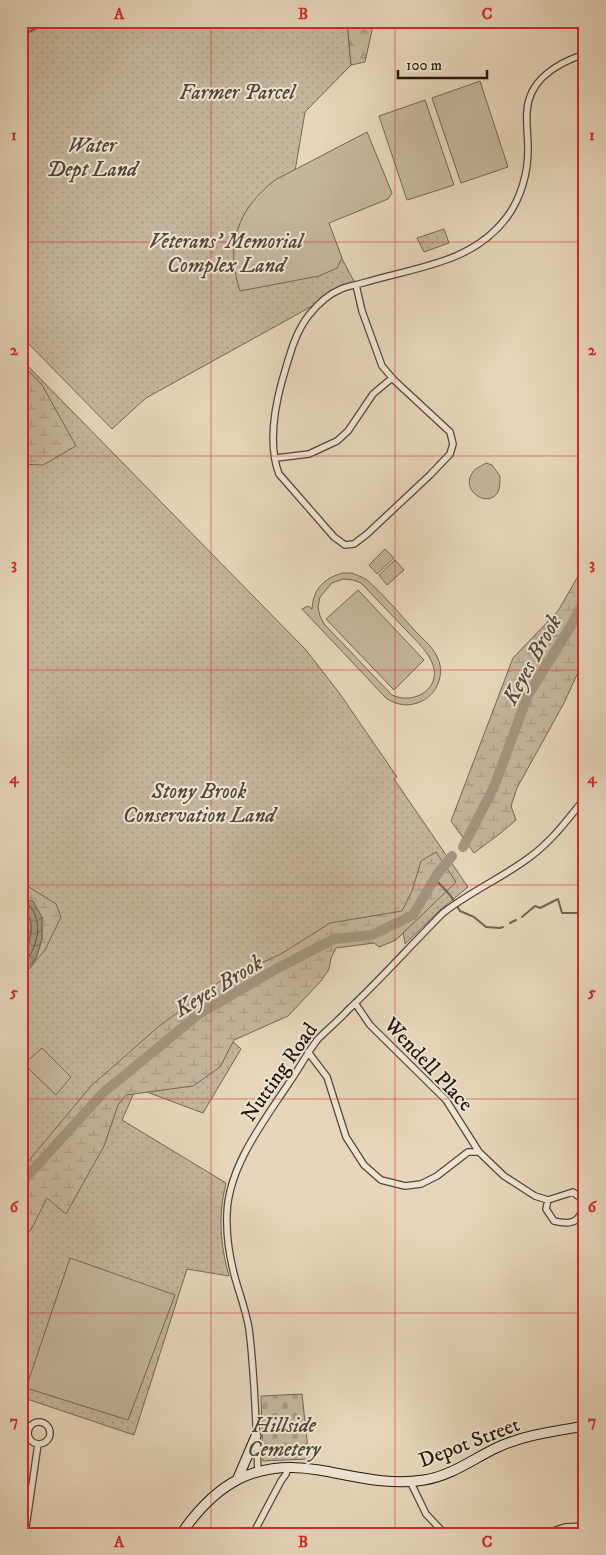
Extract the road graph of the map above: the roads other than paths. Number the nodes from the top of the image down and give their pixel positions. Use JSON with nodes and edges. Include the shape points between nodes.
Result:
{"nodes":[{"id":1,"x":585,"y":56,"type":"edge"},
{"id":2,"x":356,"y":285,"type":"junction"},
{"id":3,"x":392,"y":378,"type":"junction"},
{"id":4,"x":276,"y":458,"type":"junction"},
{"id":5,"x":585,"y":798,"type":"edge"},
{"id":6,"x":355,"y":1003,"type":"junction"},
{"id":7,"x":308,"y":1052,"type":"junction"},
{"id":8,"x":479,"y":1152,"type":"junction"},
{"id":9,"x":548,"y":1200,"type":"junction"},
{"id":10,"x":585,"y":1426,"type":"edge"},
{"id":11,"x":256,"y":1436,"type":"junction"},
{"id":12,"x":38,"y":1444,"type":"dead end"},
{"id":13,"x":276,"y":1468,"type":"junction"},
{"id":14,"x":288,"y":1468,"type":"junction"},
{"id":15,"x":258,"y":1472,"type":"junction"},
{"id":16,"x":238,"y":1478,"type":"junction"},
{"id":17,"x":281,"y":1481,"type":"junction"},
{"id":18,"x":410,"y":1481,"type":"junction"},
{"id":19,"x":585,"y":1526,"type":"edge"},
{"id":20,"x":439,"y":1528,"type":"junction"},
{"id":21,"x":25,"y":1534,"type":"edge"},
{"id":22,"x":181,"y":1534,"type":"edge"},
{"id":23,"x":253,"y":1534,"type":"edge"},
{"id":24,"x":433,"y":1534,"type":"edge"},
{"id":25,"x":445,"y":1534,"type":"edge"},
{"id":26,"x":544,"y":1534,"type":"edge"}],
"edges":[{"from":1,"to":2,"type":"street","via":[[562,62],[535,85],[527,109],[526,175],[513,208],[493,234],[450,259]]},
{"from":2,"to":3,"type":"street","via":[[382,366]]},
{"from":2,"to":4,"type":"street","via":[[340,289],[321,302],[297,334],[275,408],[273,443]]},
{"from":3,"to":4,"type":"street","via":[[373,394],[338,441],[310,454]]},
{"from":3,"to":4,"type":"street","via":[[450,432],[453,444],[450,454],[430,475],[354,544],[345,545],[334,537],[279,474]]},
{"from":5,"to":6,"type":"street","name":"Nutting Road","via":[[564,825],[532,856],[444,913]]},
{"from":6,"to":7,"type":"street","name":"Nutting Road"},
{"from":6,"to":8,"type":"street","name":"Wendell Place","via":[[370,1025],[446,1100]]},
{"from":7,"to":8,"type":"street","via":[[327,1077],[346,1137],[364,1165],[381,1180],[405,1186],[421,1184],[468,1152]]},
{"from":7,"to":11,"type":"street","name":"Nutting Road","via":[[244,1154],[228,1204],[229,1254],[249,1330]]},
{"from":8,"to":9,"type":"street","name":"Wendell Place","via":[[504,1176],[535,1196]]},
{"from":9,"to":9,"type":"street","via":[[573,1192],[584,1201],[582,1213],[577,1220],[567,1224],[554,1221],[546,1208]]},
{"from":10,"to":18,"type":"main road","name":"Depot Street","via":[[517,1440],[446,1474]]},
{"from":11,"to":15,"type":"street","name":"Nutting Road"},
{"from":11,"to":16,"type":"main road"},
{"from":12,"to":21,"type":"street"},
{"from":13,"to":14,"type":"main road","name":"Depot Street"},
{"from":13,"to":15,"type":"main road","name":"Depot Street"},
{"from":13,"to":17,"type":"street"},
{"from":14,"to":17,"type":"street"},
{"from":14,"to":18,"type":"main road","name":"Depot Street","via":[[377,1481]]},
{"from":15,"to":16,"type":"main road","name":"Depot Street"},
{"from":16,"to":22,"type":"main road","name":"Depot Street","via":[[203,1505]]},
{"from":17,"to":23,"type":"street"},
{"from":18,"to":20,"type":"street","via":[[426,1514]]},
{"from":19,"to":26,"type":"street","via":[[565,1527]]},
{"from":20,"to":24,"type":"street"},
{"from":20,"to":25,"type":"street"}]}
